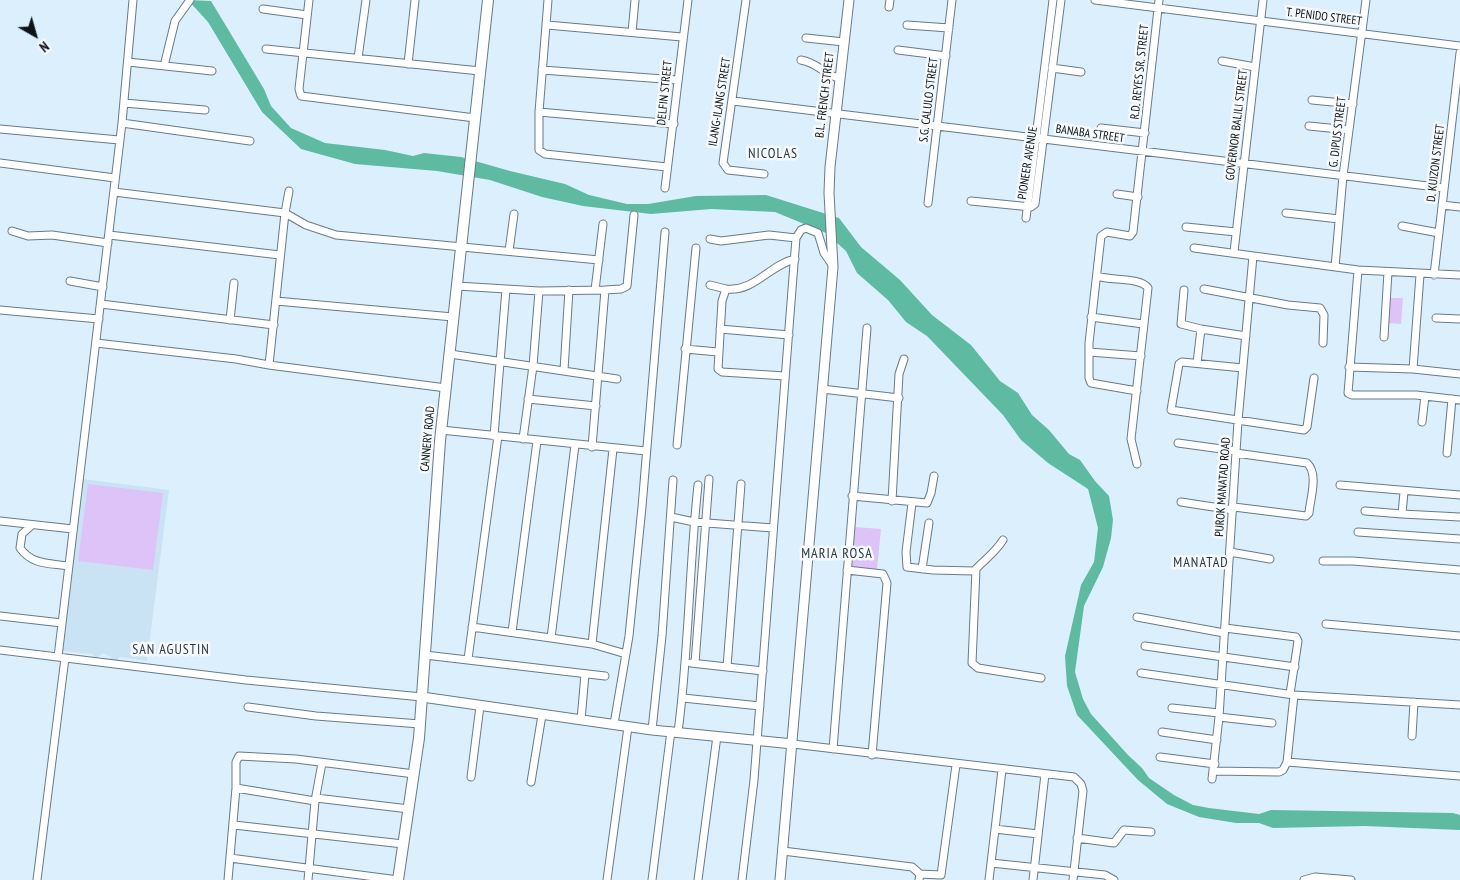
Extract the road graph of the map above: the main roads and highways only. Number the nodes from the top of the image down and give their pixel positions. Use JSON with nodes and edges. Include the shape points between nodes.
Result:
{"nodes":[{"id":1,"x":488,"y":0,"type":"edge"},
{"id":2,"x":398,"y":880,"type":"edge"}],
"edges":[{"from":1,"to":2,"type":"main road","name":"CANNERY ROAD","via":[[441,430],[420,724]]}]}
